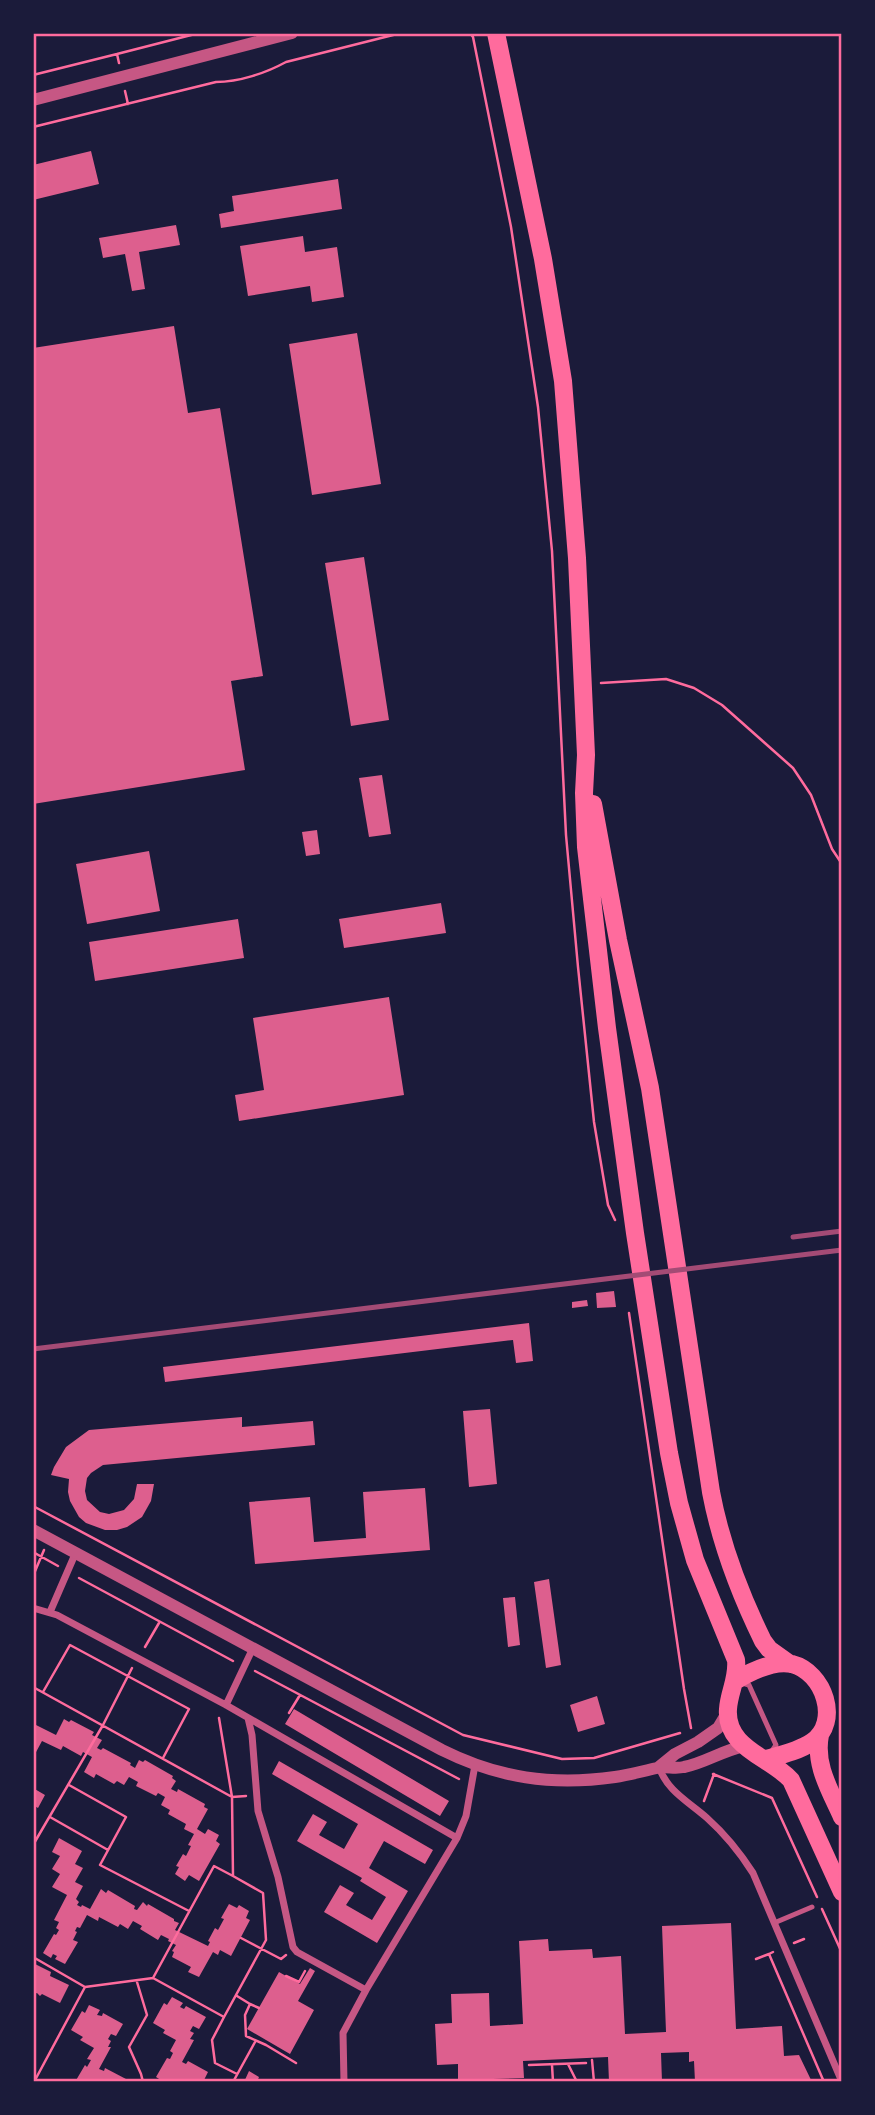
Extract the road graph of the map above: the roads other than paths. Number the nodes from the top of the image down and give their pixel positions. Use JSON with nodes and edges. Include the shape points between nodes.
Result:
{"nodes":[{"id":1,"x":292,"y":33,"type":"edge"},
{"id":2,"x":496,"y":33,"type":"edge"},
{"id":3,"x":33,"y":100,"type":"edge"},
{"id":4,"x":586,"y":755,"type":"junction"},
{"id":5,"x":33,"y":1530,"type":"edge"},
{"id":6,"x":76,"y":1552,"type":"junction"},
{"id":7,"x":33,"y":1608,"type":"edge"},
{"id":8,"x":50,"y":1612,"type":"junction"},
{"id":9,"x":253,"y":1648,"type":"junction"},
{"id":10,"x":790,"y":1664,"type":"junction"},
{"id":11,"x":735,"y":1681,"type":"junction"},
{"id":12,"x":226,"y":1705,"type":"junction"},
{"id":13,"x":727,"y":1713,"type":"junction"},
{"id":14,"x":248,"y":1718,"type":"junction"},
{"id":15,"x":820,"y":1735,"type":"junction"},
{"id":16,"x":744,"y":1746,"type":"junction"},
{"id":17,"x":766,"y":1759,"type":"junction"},
{"id":18,"x":475,"y":1765,"type":"junction"},
{"id":19,"x":659,"y":1767,"type":"junction"},
{"id":20,"x":842,"y":1817,"type":"edge"},
{"id":21,"x":457,"y":1838,"type":"junction"},
{"id":22,"x":842,"y":1892,"type":"edge"},
{"id":23,"x":812,"y":1907,"type":"dead end"},
{"id":24,"x":774,"y":1923,"type":"junction"},
{"id":25,"x":366,"y":1990,"type":"junction"},
{"id":26,"x":344,"y":2082,"type":"edge"},
{"id":27,"x":842,"y":2082,"type":"edge"}],
"edges":[{"from":1,"to":3,"type":"street"},
{"from":2,"to":4,"type":"highway","via":[[563,381]]},
{"from":4,"to":10,"type":"highway","via":[[650,1088],[717,1524],[734,1578],[763,1641]]},
{"from":4,"to":11,"type":"highway","via":[[586,837],[607,1028],[669,1453],[695,1560],[734,1653]]},
{"from":5,"to":6,"type":"street"},
{"from":6,"to":8,"type":"street"},
{"from":6,"to":9,"type":"street"},
{"from":7,"to":8,"type":"street"},
{"from":8,"to":12,"type":"street"},
{"from":9,"to":12,"type":"street"},
{"from":9,"to":18,"type":"street"},
{"from":10,"to":11,"type":"highway","via":[[764,1668]]},
{"from":10,"to":15,"type":"highway","via":[[811,1676],[824,1693],[826,1717]]},
{"from":11,"to":13,"type":"highway"},
{"from":11,"to":17,"type":"lane","via":[[749,1685],[776,1745]]},
{"from":12,"to":14,"type":"street"},
{"from":13,"to":16,"type":"highway","via":[[732,1731]]},
{"from":13,"to":19,"type":"street","via":[[718,1728]]},
{"from":14,"to":21,"type":"street"},
{"from":14,"to":25,"type":"street","via":[[260,1819],[293,1947]]},
{"from":15,"to":17,"type":"highway","via":[[801,1748]]},
{"from":15,"to":20,"type":"highway","via":[[820,1768]]},
{"from":16,"to":17,"type":"highway"},
{"from":16,"to":19,"type":"street","via":[[682,1768]]},
{"from":17,"to":22,"type":"highway","via":[[791,1780]]},
{"from":18,"to":19,"type":"street","via":[[524,1778],[564,1780],[615,1777]]},
{"from":18,"to":21,"type":"street"},
{"from":19,"to":24,"type":"street","via":[[670,1788],[738,1849]]},
{"from":21,"to":25,"type":"street"},
{"from":23,"to":24,"type":"lane"},
{"from":24,"to":27,"type":"street"},
{"from":25,"to":26,"type":"street","via":[[343,2033]]}]}
